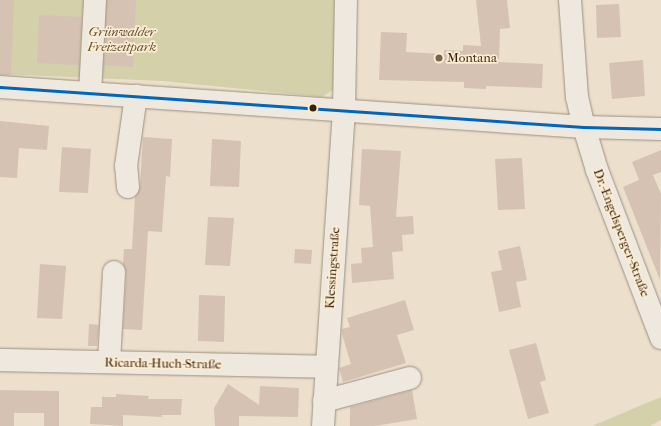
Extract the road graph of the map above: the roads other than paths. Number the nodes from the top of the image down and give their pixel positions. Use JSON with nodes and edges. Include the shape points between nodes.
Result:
{"nodes":[{"id":1,"x":95,"y":0,"type":"edge"},
{"id":2,"x":346,"y":0,"type":"edge"},
{"id":3,"x":570,"y":0,"type":"edge"},
{"id":4,"x":0,"y":87,"type":"edge"},
{"id":5,"x":90,"y":93,"type":"junction"},
{"id":6,"x":136,"y":96,"type":"junction"},
{"id":7,"x":344,"y":110,"type":"junction"},
{"id":8,"x":584,"y":127,"type":"junction"},
{"id":9,"x":661,"y":129,"type":"edge"},
{"id":10,"x":128,"y":187,"type":"dead end"},
{"id":11,"x":114,"y":272,"type":"dead end"},
{"id":12,"x":661,"y":338,"type":"edge"},
{"id":13,"x":0,"y":360,"type":"edge"},
{"id":14,"x":109,"y":362,"type":"junction"},
{"id":15,"x":326,"y":367,"type":"junction"},
{"id":16,"x":410,"y":378,"type":"dead end"},
{"id":17,"x":324,"y":400,"type":"junction"},
{"id":18,"x":323,"y":426,"type":"edge"}],
"edges":[{"from":1,"to":5,"type":"street"},
{"from":2,"to":7,"type":"street","name":"Klessingstraße"},
{"from":3,"to":8,"type":"street","name":"Dr.-Engelsperger-Straße","via":[[576,97]]},
{"from":4,"to":5,"type":"street"},
{"from":5,"to":6,"type":"street"},
{"from":6,"to":7,"type":"street"},
{"from":6,"to":10,"type":"street","via":[[126,166]]},
{"from":7,"to":8,"type":"street"},
{"from":7,"to":15,"type":"street","name":"Klessingstraße"},
{"from":8,"to":9,"type":"street"},
{"from":8,"to":12,"type":"street","name":"Dr.-Engelsperger-Straße","via":[[596,170]]},
{"from":11,"to":14,"type":"street"},
{"from":13,"to":14,"type":"street","name":"Ricarda-Huch-Straße"},
{"from":14,"to":15,"type":"street","name":"Ricarda-Huch-Straße"},
{"from":15,"to":17,"type":"street","name":"Klessingstraße"},
{"from":16,"to":17,"type":"street"},
{"from":17,"to":18,"type":"street","name":"Klessingstraße"}]}
